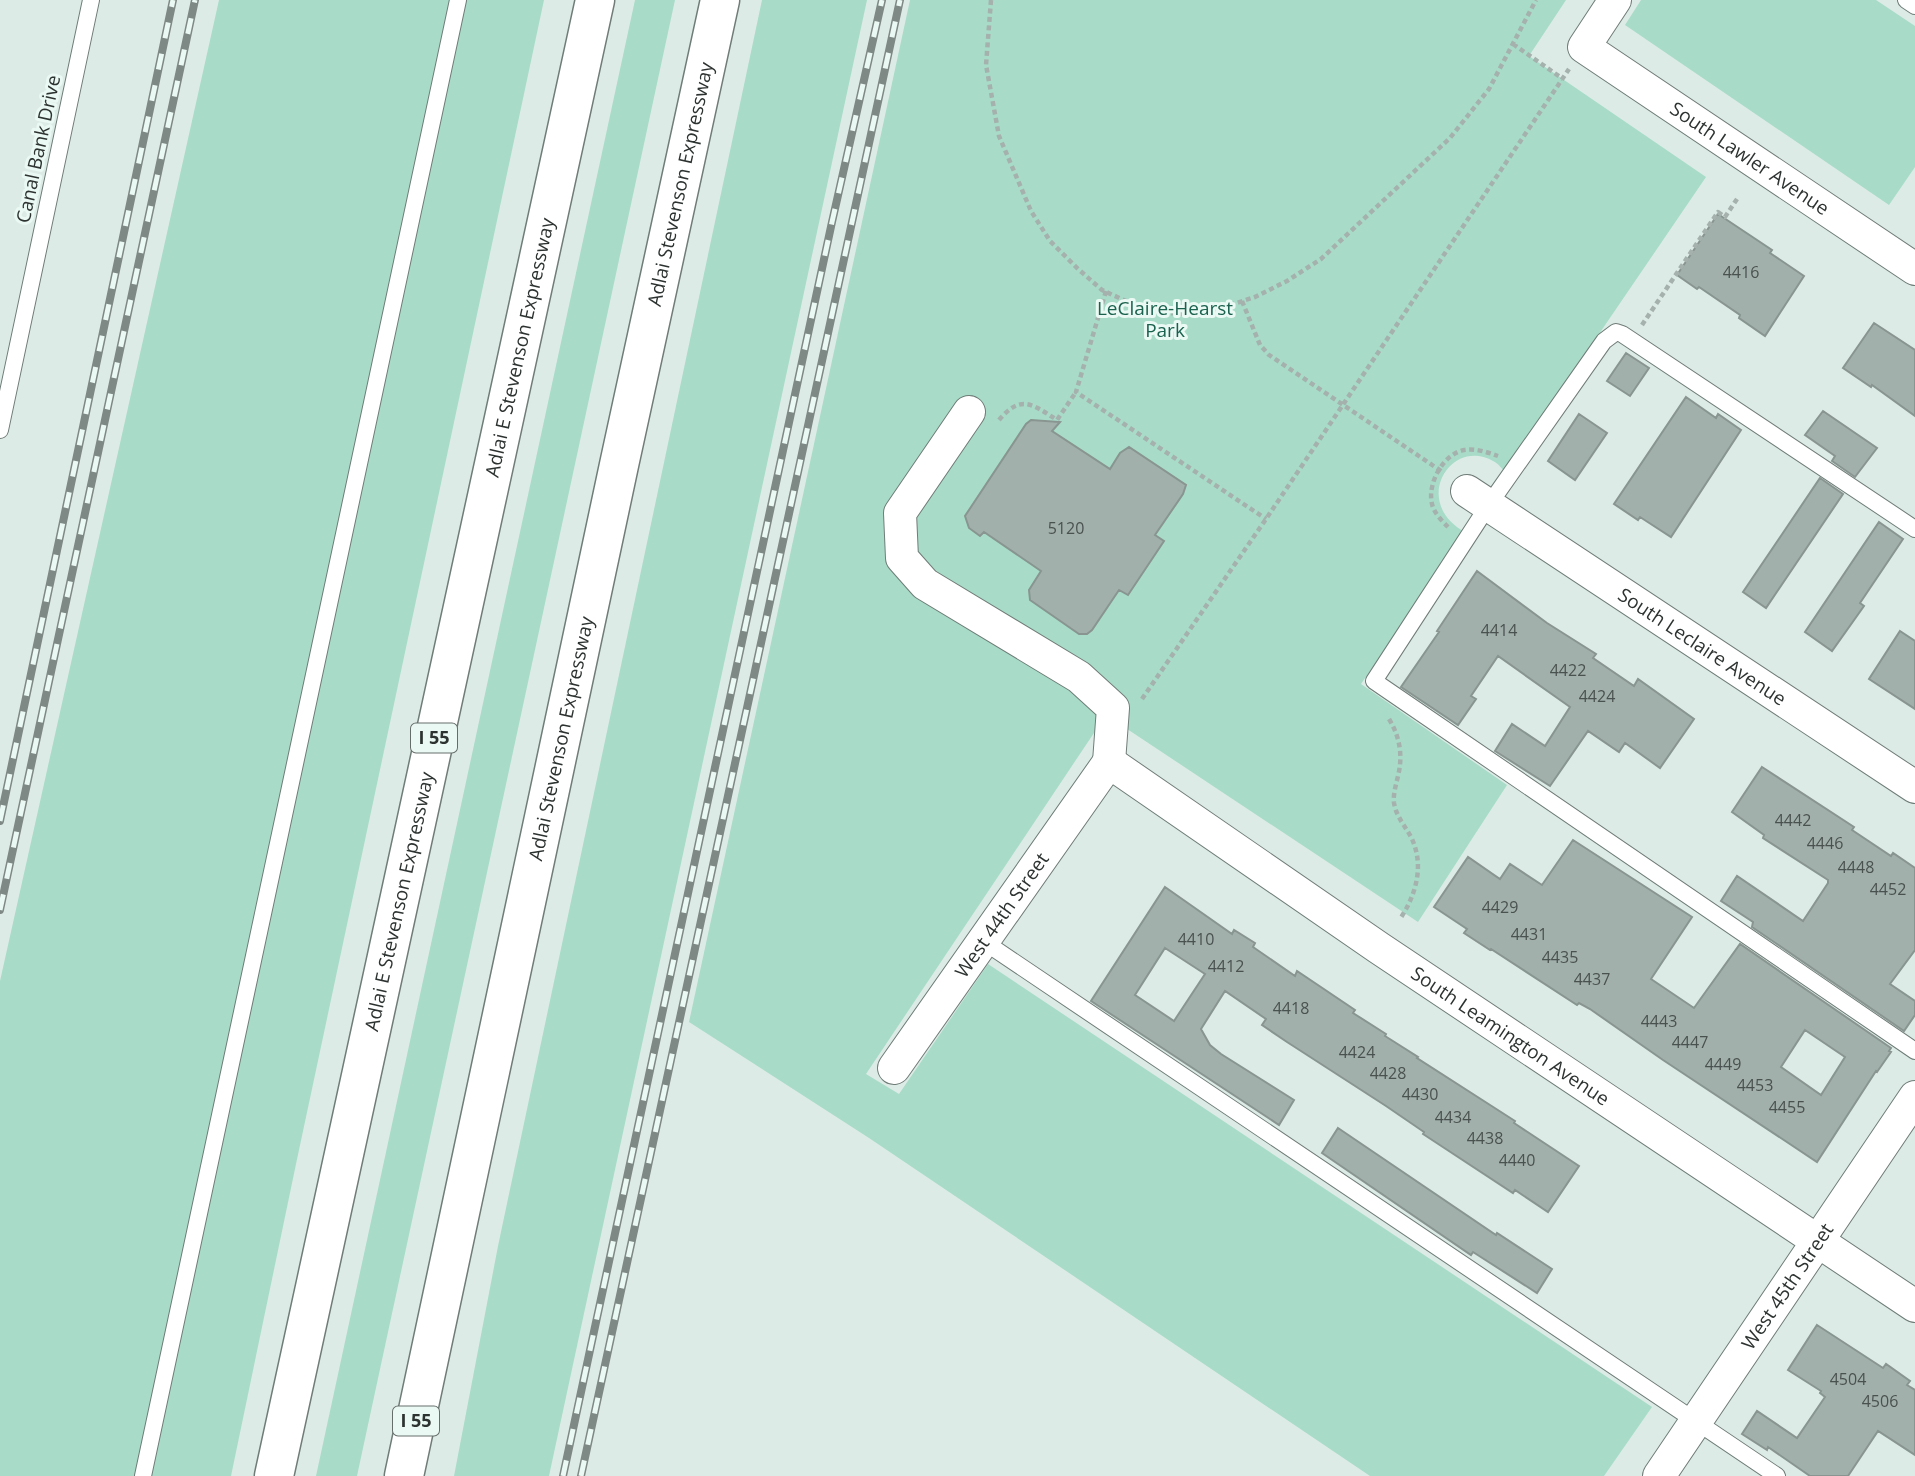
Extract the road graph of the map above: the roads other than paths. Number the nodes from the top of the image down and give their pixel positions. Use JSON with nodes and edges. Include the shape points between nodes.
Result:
{"nodes":[{"id":1,"x":91,"y":0,"type":"edge"},
{"id":2,"x":458,"y":0,"type":"edge"},
{"id":3,"x":595,"y":0,"type":"edge"},
{"id":4,"x":720,"y":0,"type":"edge"},
{"id":5,"x":1615,"y":0,"type":"edge"},
{"id":6,"x":1906,"y":0,"type":"edge"},
{"id":7,"x":1915,"y":6,"type":"edge"},
{"id":8,"x":1915,"y":269,"type":"edge"},
{"id":9,"x":984,"y":416,"type":"road end"},
{"id":10,"x":0,"y":430,"type":"edge"},
{"id":11,"x":1467,"y":490,"type":"junction"},
{"id":12,"x":1915,"y":529,"type":"edge"},
{"id":13,"x":1109,"y":762,"type":"junction"},
{"id":14,"x":1915,"y":787,"type":"edge"},
{"id":15,"x":983,"y":941,"type":"junction"},
{"id":16,"x":1915,"y":1051,"type":"edge"},
{"id":17,"x":894,"y":1068,"type":"dead end"},
{"id":18,"x":1915,"y":1097,"type":"edge"},
{"id":19,"x":1818,"y":1240,"type":"junction"},
{"id":20,"x":1915,"y":1306,"type":"edge"},
{"id":21,"x":428,"y":1366,"type":"junction"},
{"id":22,"x":1696,"y":1422,"type":"junction"},
{"id":23,"x":144,"y":1476,"type":"edge"},
{"id":24,"x":274,"y":1476,"type":"edge"},
{"id":25,"x":404,"y":1476,"type":"edge"},
{"id":26,"x":416,"y":1476,"type":"edge"},
{"id":27,"x":1659,"y":1476,"type":"edge"},
{"id":28,"x":1777,"y":1476,"type":"edge"}],
"edges":[{"from":1,"to":10,"type":"lane","name":"Canal Bank Drive"},
{"from":2,"to":23,"type":"lane"},
{"from":3,"to":24,"type":"highway","name":"Adlai E Stevenson Expressway","number":"I 55"},
{"from":4,"to":21,"type":"highway","name":"Adlai Stevenson Expressway","number":"I 55"},
{"from":5,"to":8,"type":"street","name":"South Lawler Avenue","via":[[1584,47]]},
{"from":6,"to":7,"type":"lane"},
{"from":9,"to":13,"type":"street","via":[[900,513],[902,558],[925,583],[1079,677],[1113,708]]},
{"from":11,"to":12,"type":"lane","via":[[1616,332]]},
{"from":11,"to":14,"type":"street","name":"South Leclaire Avenue"},
{"from":11,"to":16,"type":"lane","via":[[1374,681]]},
{"from":13,"to":15,"type":"street","name":"West 44th Street"},
{"from":13,"to":19,"type":"street","name":"South Leamington Avenue","via":[[1390,956]]},
{"from":15,"to":17,"type":"street","name":"West 44th Street"},
{"from":15,"to":22,"type":"lane"},
{"from":18,"to":19,"type":"street","name":"West 45th Street"},
{"from":19,"to":20,"type":"street","name":"South Leamington Avenue"},
{"from":19,"to":22,"type":"street","name":"West 45th Street"},
{"from":21,"to":25,"type":"highway","name":"Adlai Stevenson Expressway","number":"I 55"},
{"from":21,"to":26,"type":"highway"},
{"from":22,"to":27,"type":"street","name":"West 45th Street"},
{"from":22,"to":28,"type":"lane"}]}
